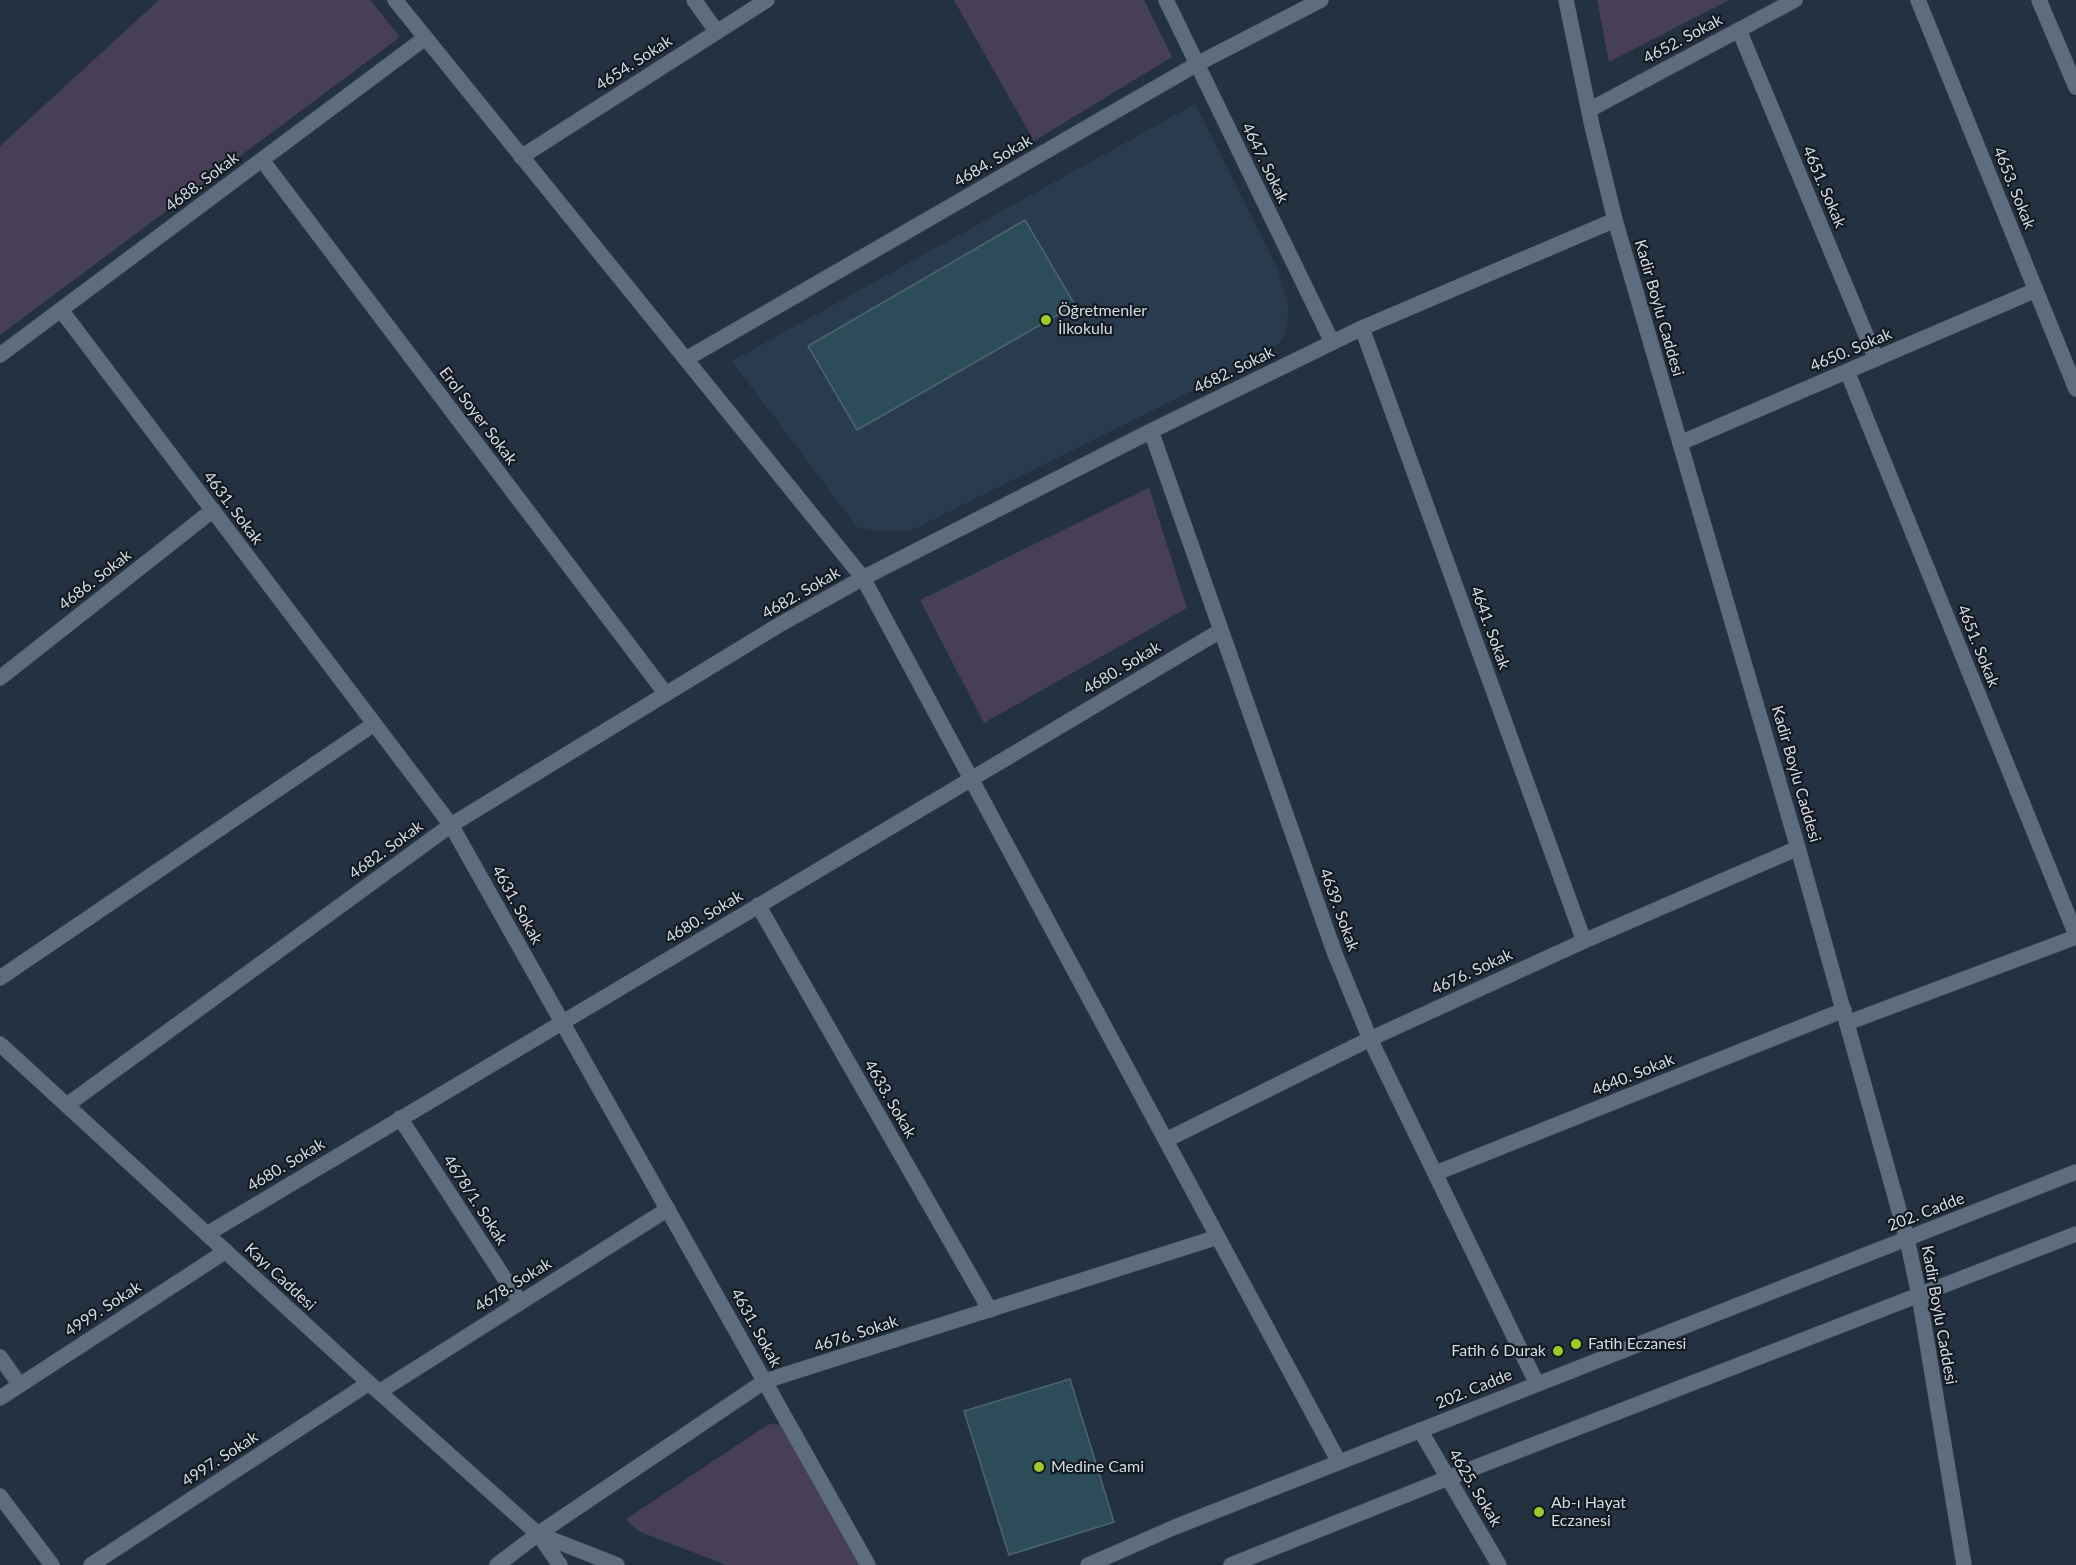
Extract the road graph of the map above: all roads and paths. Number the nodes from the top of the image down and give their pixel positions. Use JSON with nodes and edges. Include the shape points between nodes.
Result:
{"nodes":[{"id":1,"x":395,"y":0,"type":"edge"},
{"id":2,"x":694,"y":0,"type":"edge"},
{"id":3,"x":767,"y":0,"type":"edge"},
{"id":4,"x":1166,"y":0,"type":"edge"},
{"id":5,"x":1321,"y":0,"type":"edge"},
{"id":6,"x":1566,"y":0,"type":"edge"},
{"id":7,"x":1795,"y":0,"type":"edge"},
{"id":8,"x":1918,"y":0,"type":"edge"},
{"id":9,"x":2039,"y":0,"type":"edge"},
{"id":10,"x":1739,"y":30,"type":"junction"},
{"id":11,"x":717,"y":32,"type":"junction"},
{"id":12,"x":425,"y":38,"type":"junction"},
{"id":13,"x":1197,"y":64,"type":"junction"},
{"id":14,"x":2076,"y":87,"type":"edge"},
{"id":15,"x":1589,"y":110,"type":"junction"},
{"id":16,"x":521,"y":157,"type":"junction"},
{"id":17,"x":262,"y":160,"type":"junction"},
{"id":18,"x":1615,"y":220,"type":"junction"},
{"id":19,"x":2036,"y":290,"type":"junction"},
{"id":20,"x":61,"y":310,"type":"junction"},
{"id":21,"x":1362,"y":328,"type":"junction"},
{"id":22,"x":1332,"y":342,"type":"junction"},
{"id":23,"x":0,"y":356,"type":"edge"},
{"id":24,"x":686,"y":359,"type":"junction"},
{"id":25,"x":1876,"y":359,"type":"junction"},
{"id":26,"x":1847,"y":371,"type":"junction"},
{"id":27,"x":2073,"y":371,"type":"edge"},
{"id":28,"x":2076,"y":389,"type":"edge"},
{"id":29,"x":1151,"y":432,"type":"junction"},
{"id":30,"x":1680,"y":443,"type":"junction"},
{"id":31,"x":213,"y":510,"type":"junction"},
{"id":32,"x":863,"y":578,"type":"junction"},
{"id":33,"x":1220,"y":631,"type":"junction"},
{"id":34,"x":0,"y":678,"type":"edge"},
{"id":35,"x":666,"y":694,"type":"junction"},
{"id":36,"x":374,"y":724,"type":"junction"},
{"id":37,"x":971,"y":779,"type":"junction"},
{"id":38,"x":451,"y":825,"type":"junction"},
{"id":39,"x":1798,"y":849,"type":"junction"},
{"id":40,"x":758,"y":905,"type":"junction"},
{"id":41,"x":2076,"y":936,"type":"edge"},
{"id":42,"x":1584,"y":941,"type":"junction"},
{"id":43,"x":0,"y":978,"type":"edge"},
{"id":44,"x":1846,"y":1017,"type":"junction"},
{"id":45,"x":562,"y":1022,"type":"junction"},
{"id":46,"x":1370,"y":1039,"type":"junction"},
{"id":47,"x":0,"y":1044,"type":"edge"},
{"id":48,"x":67,"y":1106,"type":"junction"},
{"id":49,"x":400,"y":1118,"type":"junction"},
{"id":50,"x":1166,"y":1140,"type":"junction"},
{"id":51,"x":2076,"y":1172,"type":"edge"},
{"id":52,"x":1436,"y":1173,"type":"junction"},
{"id":53,"x":668,"y":1209,"type":"junction"},
{"id":54,"x":207,"y":1234,"type":"junction"},
{"id":55,"x":2076,"y":1234,"type":"edge"},
{"id":56,"x":1218,"y":1237,"type":"junction"},
{"id":57,"x":1907,"y":1239,"type":"junction"},
{"id":58,"x":226,"y":1251,"type":"junction"},
{"id":59,"x":1919,"y":1295,"type":"junction"},
{"id":60,"x":520,"y":1302,"type":"junction"},
{"id":61,"x":990,"y":1310,"type":"junction"},
{"id":62,"x":0,"y":1357,"type":"edge"},
{"id":63,"x":765,"y":1381,"type":"junction"},
{"id":64,"x":1537,"y":1384,"type":"junction"},
{"id":65,"x":20,"y":1385,"type":"junction"},
{"id":66,"x":374,"y":1387,"type":"junction"},
{"id":67,"x":0,"y":1398,"type":"edge"},
{"id":68,"x":1420,"y":1430,"type":"junction"},
{"id":69,"x":1339,"y":1462,"type":"junction"},
{"id":70,"x":1448,"y":1478,"type":"junction"},
{"id":71,"x":0,"y":1496,"type":"edge"},
{"id":72,"x":538,"y":1534,"type":"junction"},
{"id":73,"x":52,"y":1565,"type":"edge"},
{"id":74,"x":92,"y":1565,"type":"edge"},
{"id":75,"x":497,"y":1565,"type":"edge"},
{"id":76,"x":560,"y":1565,"type":"edge"},
{"id":77,"x":617,"y":1565,"type":"edge"},
{"id":78,"x":868,"y":1565,"type":"edge"},
{"id":79,"x":1088,"y":1565,"type":"edge"},
{"id":80,"x":1231,"y":1565,"type":"edge"},
{"id":81,"x":1499,"y":1565,"type":"edge"},
{"id":82,"x":1964,"y":1565,"type":"edge"}],
"edges":[{"from":1,"to":12,"type":"street"},
{"from":2,"to":11,"type":"street"},
{"from":3,"to":11,"type":"street","name":"4654. Sokak"},
{"from":4,"to":13,"type":"street","name":"4647. Sokak"},
{"from":5,"to":13,"type":"street","name":"4684. Sokak"},
{"from":6,"to":15,"type":"street","name":"Kadir Boylu Caddesi"},
{"from":7,"to":10,"type":"street","name":"4652. Sokak"},
{"from":8,"to":19,"type":"street","name":"4653. Sokak"},
{"from":9,"to":14,"type":"street"},
{"from":10,"to":15,"type":"street","name":"4652. Sokak"},
{"from":10,"to":25,"type":"street","name":"4651. Sokak"},
{"from":11,"to":16,"type":"street","name":"4654. Sokak"},
{"from":12,"to":16,"type":"street"},
{"from":12,"to":17,"type":"street","name":"4688. Sokak"},
{"from":13,"to":22,"type":"street","name":"4647. Sokak"},
{"from":13,"to":24,"type":"street","name":"4684. Sokak"},
{"from":15,"to":18,"type":"street","name":"Kadir Boylu Caddesi"},
{"from":16,"to":24,"type":"street"},
{"from":17,"to":20,"type":"street","name":"4688. Sokak"},
{"from":17,"to":35,"type":"street","name":"Erol Soyer Sokak"},
{"from":18,"to":21,"type":"street","name":"4682. Sokak"},
{"from":18,"to":30,"type":"street","name":"Kadir Boylu Caddesi"},
{"from":19,"to":25,"type":"street","name":"4650. Sokak"},
{"from":19,"to":27,"type":"street","name":"4653. Sokak"},
{"from":20,"to":23,"type":"street","name":"4688. Sokak"},
{"from":20,"to":31,"type":"street","name":"4631. Sokak"},
{"from":21,"to":22,"type":"street","name":"4682. Sokak"},
{"from":21,"to":42,"type":"street","name":"4641. Sokak"},
{"from":22,"to":29,"type":"street","name":"4682. Sokak"},
{"from":24,"to":32,"type":"street"},
{"from":25,"to":26,"type":"street","name":"4650. Sokak"},
{"from":26,"to":30,"type":"street","name":"4650. Sokak"},
{"from":26,"to":41,"type":"street","name":"4651. Sokak"},
{"from":27,"to":28,"type":"street","name":"4653. Sokak"},
{"from":29,"to":32,"type":"street","name":"4682. Sokak"},
{"from":29,"to":33,"type":"street","name":"4639. Sokak"},
{"from":30,"to":39,"type":"street","name":"Kadir Boylu Caddesi"},
{"from":31,"to":34,"type":"street","name":"4686. Sokak"},
{"from":31,"to":36,"type":"street","name":"4631. Sokak"},
{"from":32,"to":35,"type":"street","name":"4682. Sokak"},
{"from":32,"to":37,"type":"street"},
{"from":33,"to":37,"type":"street","name":"4680. Sokak"},
{"from":33,"to":46,"type":"street","name":"4639. Sokak","via":[[1335,954]]},
{"from":35,"to":38,"type":"street","name":"4682. Sokak"},
{"from":36,"to":38,"type":"street","name":"4631. Sokak"},
{"from":36,"to":43,"type":"street"},
{"from":37,"to":40,"type":"street","name":"4680. Sokak"},
{"from":37,"to":50,"type":"street"},
{"from":38,"to":45,"type":"street","name":"4631. Sokak"},
{"from":38,"to":48,"type":"street","name":"4682. Sokak"},
{"from":39,"to":42,"type":"street","name":"4676. Sokak"},
{"from":39,"to":44,"type":"street","name":"Kadir Boylu Caddesi"},
{"from":40,"to":45,"type":"street","name":"4680. Sokak"},
{"from":40,"to":61,"type":"street","name":"4633. Sokak"},
{"from":41,"to":44,"type":"street","name":"4640. Sokak"},
{"from":42,"to":46,"type":"street","name":"4676. Sokak"},
{"from":44,"to":52,"type":"street","name":"4640. Sokak"},
{"from":44,"to":57,"type":"street","name":"Kadir Boylu Caddesi"},
{"from":45,"to":49,"type":"street","name":"4680. Sokak"},
{"from":45,"to":53,"type":"street","name":"4631. Sokak"},
{"from":46,"to":50,"type":"street","name":"4676. Sokak"},
{"from":46,"to":52,"type":"street","name":"4639. Sokak"},
{"from":47,"to":48,"type":"street","name":"Kayı Caddesi"},
{"from":48,"to":54,"type":"street","name":"Kayı Caddesi"},
{"from":49,"to":54,"type":"street","name":"4680. Sokak"},
{"from":49,"to":60,"type":"street","name":"4678/1. Sokak"},
{"from":50,"to":56,"type":"street"},
{"from":51,"to":57,"type":"street","name":"202. Cadde"},
{"from":52,"to":64,"type":"street","name":"4639. Sokak"},
{"from":53,"to":60,"type":"street","name":"4678. Sokak"},
{"from":53,"to":63,"type":"street","name":"4631. Sokak"},
{"from":54,"to":58,"type":"street","name":"Kayı Caddesi"},
{"from":55,"to":59,"type":"street"},
{"from":56,"to":61,"type":"street","name":"4676. Sokak"},
{"from":56,"to":69,"type":"street"},
{"from":57,"to":59,"type":"street","name":"Kadir Boylu Caddesi"},
{"from":57,"to":64,"type":"street","name":"202. Cadde"},
{"from":58,"to":65,"type":"street","name":"4999. Sokak"},
{"from":58,"to":66,"type":"street","name":"Kayı Caddesi"},
{"from":59,"to":70,"type":"street"},
{"from":59,"to":82,"type":"street","name":"Kadir Boylu Caddesi"},
{"from":60,"to":66,"type":"street","name":"4678. Sokak"},
{"from":61,"to":63,"type":"street","name":"4676. Sokak"},
{"from":62,"to":65,"type":"street"},
{"from":63,"to":72,"type":"street","name":"4676. Sokak"},
{"from":63,"to":78,"type":"street","name":"4631. Sokak"},
{"from":64,"to":68,"type":"street","name":"202. Cadde"},
{"from":65,"to":67,"type":"street","name":"4999. Sokak"},
{"from":66,"to":72,"type":"street","name":"Kayı Caddesi"},
{"from":66,"to":74,"type":"street","name":"4997. Sokak"},
{"from":68,"to":69,"type":"street","name":"202. Cadde"},
{"from":68,"to":70,"type":"street","name":"4625. Sokak"},
{"from":69,"to":79,"type":"street","name":"202. Cadde"},
{"from":70,"to":80,"type":"street"},
{"from":70,"to":81,"type":"street","name":"4625. Sokak"},
{"from":71,"to":73,"type":"street"},
{"from":72,"to":75,"type":"street","name":"4676. Sokak"},
{"from":72,"to":76,"type":"street","name":"Kayı Caddesi"},
{"from":72,"to":77,"type":"street","name":"Kayı Caddesi"}]}
